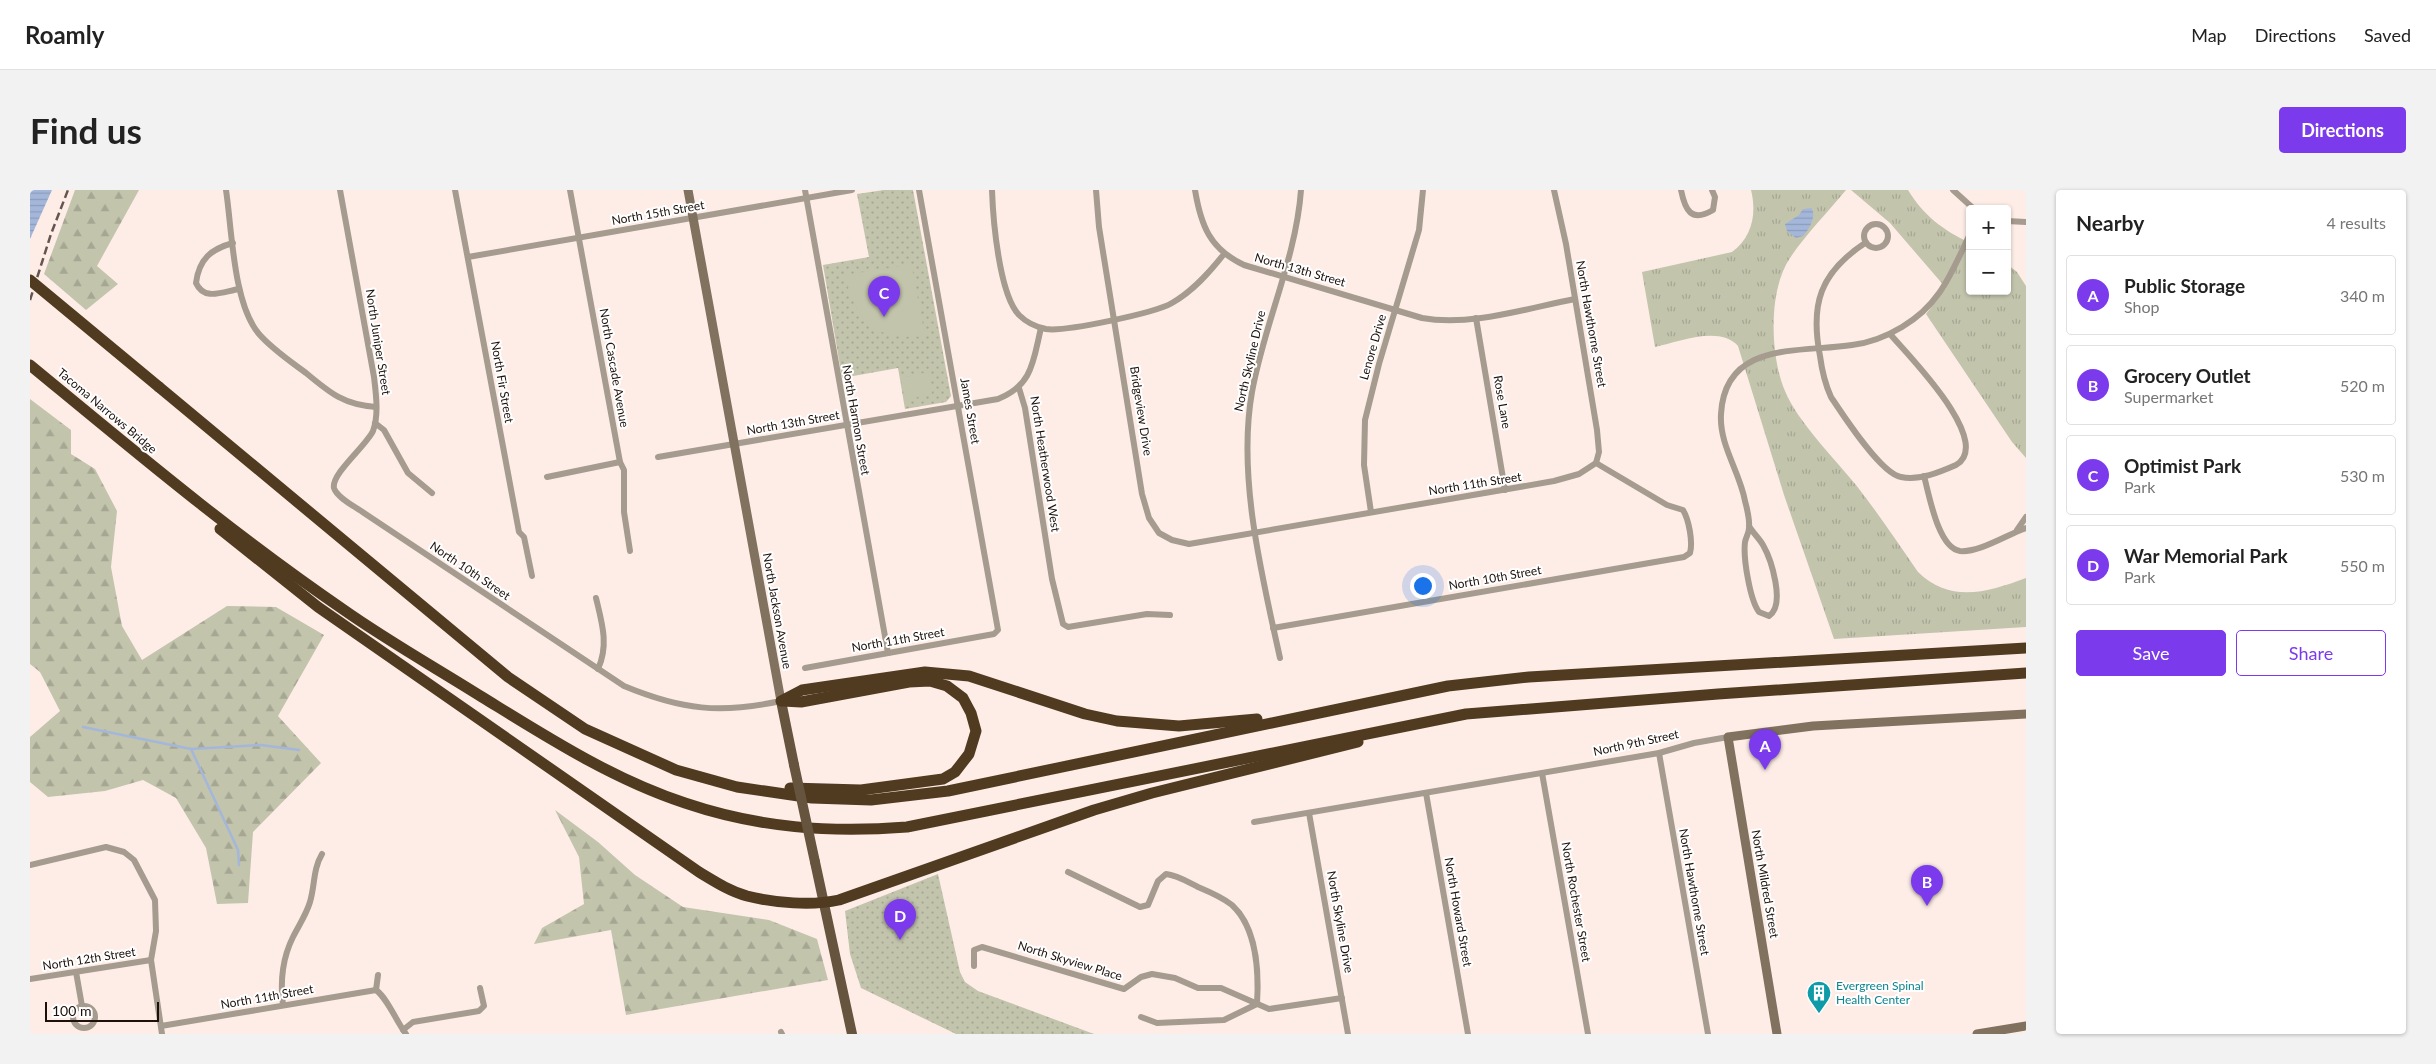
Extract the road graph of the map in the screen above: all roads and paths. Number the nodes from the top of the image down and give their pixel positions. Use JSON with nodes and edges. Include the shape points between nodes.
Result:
{"nodes":[{"id":1,"x":226,"y":190,"type":"edge"},
{"id":2,"x":340,"y":190,"type":"edge"},
{"id":3,"x":455,"y":190,"type":"edge"},
{"id":4,"x":570,"y":190,"type":"edge"},
{"id":5,"x":688,"y":190,"type":"edge"},
{"id":6,"x":805,"y":190,"type":"edge"},
{"id":7,"x":852,"y":190,"type":"edge"},
{"id":8,"x":919,"y":190,"type":"edge"},
{"id":9,"x":992,"y":190,"type":"edge"},
{"id":10,"x":1096,"y":190,"type":"edge"},
{"id":11,"x":1195,"y":190,"type":"edge"},
{"id":12,"x":1301,"y":190,"type":"edge"},
{"id":13,"x":1423,"y":190,"type":"edge"},
{"id":14,"x":1554,"y":190,"type":"edge"},
{"id":15,"x":1682,"y":190,"type":"edge"},
{"id":16,"x":1712,"y":190,"type":"edge"},
{"id":17,"x":1954,"y":190,"type":"edge"},
{"id":18,"x":806,"y":198,"type":"junction"},
{"id":19,"x":1970,"y":205,"type":"edge"},
{"id":20,"x":692,"y":218,"type":"junction"},
{"id":21,"x":2011,"y":220,"type":"edge"},
{"id":22,"x":2026,"y":222,"type":"edge"},
{"id":23,"x":579,"y":238,"type":"junction"},
{"id":24,"x":1966,"y":242,"type":"edge"},
{"id":25,"x":233,"y":243,"type":"junction"},
{"id":26,"x":1865,"y":243,"type":"dead end"},
{"id":27,"x":1224,"y":254,"type":"junction"},
{"id":28,"x":468,"y":257,"type":"junction"},
{"id":29,"x":1282,"y":277,"type":"junction"},
{"id":30,"x":30,"y":280,"type":"edge"},
{"id":31,"x":239,"y":289,"type":"junction"},
{"id":32,"x":1575,"y":298,"type":"junction"},
{"id":33,"x":1396,"y":309,"type":"junction"},
{"id":34,"x":1115,"y":318,"type":"junction"},
{"id":35,"x":1476,"y":318,"type":"junction"},
{"id":36,"x":1041,"y":328,"type":"junction"},
{"id":37,"x":1890,"y":334,"type":"junction"},
{"id":38,"x":1818,"y":348,"type":"junction"},
{"id":39,"x":30,"y":365,"type":"edge"},
{"id":40,"x":1019,"y":388,"type":"junction"},
{"id":41,"x":376,"y":407,"type":"junction"},
{"id":42,"x":958,"y":407,"type":"junction"},
{"id":43,"x":375,"y":423,"type":"junction"},
{"id":44,"x":846,"y":426,"type":"junction"},
{"id":45,"x":734,"y":444,"type":"junction"},
{"id":46,"x":658,"y":457,"type":"dead end"},
{"id":47,"x":620,"y":462,"type":"junction"},
{"id":48,"x":1596,"y":463,"type":"junction"},
{"id":49,"x":1924,"y":476,"type":"junction"},
{"id":50,"x":547,"y":477,"type":"dead end"},
{"id":51,"x":167,"y":478,"type":"junction"},
{"id":52,"x":334,"y":486,"type":"joint"},
{"id":53,"x":1505,"y":490,"type":"junction"},
{"id":54,"x":432,"y":493,"type":"dead end"},
{"id":55,"x":1372,"y":512,"type":"junction"},
{"id":56,"x":2026,"y":518,"type":"edge"},
{"id":57,"x":1749,"y":526,"type":"junction"},
{"id":58,"x":2026,"y":528,"type":"edge"},
{"id":59,"x":1256,"y":531,"type":"junction"},
{"id":60,"x":2016,"y":531,"type":"junction"},
{"id":61,"x":630,"y":551,"type":"dead end"},
{"id":62,"x":532,"y":576,"type":"dead end"},
{"id":63,"x":596,"y":598,"type":"dead end"},
{"id":64,"x":1170,"y":615,"type":"dead end"},
{"id":65,"x":1273,"y":628,"type":"junction"},
{"id":66,"x":994,"y":634,"type":"joint"},
{"id":67,"x":2026,"y":642,"type":"edge"},
{"id":68,"x":2026,"y":648,"type":"edge"},
{"id":69,"x":888,"y":653,"type":"junction"},
{"id":70,"x":1877,"y":657,"type":"junction"},
{"id":71,"x":1280,"y":658,"type":"dead end"},
{"id":72,"x":805,"y":668,"type":"dead end"},
{"id":73,"x":598,"y":669,"type":"junction"},
{"id":74,"x":2026,"y":673,"type":"edge"},
{"id":75,"x":781,"y":701,"type":"junction"},
{"id":76,"x":1570,"y":706,"type":"junction"},
{"id":77,"x":1324,"y":712,"type":"junction"},
{"id":78,"x":2026,"y":714,"type":"edge"},
{"id":79,"x":1728,"y":737,"type":"junction"},
{"id":80,"x":1659,"y":753,"type":"junction"},
{"id":81,"x":1542,"y":773,"type":"junction"},
{"id":82,"x":737,"y":787,"type":"junction"},
{"id":83,"x":1426,"y":793,"type":"junction"},
{"id":84,"x":1309,"y":813,"type":"junction"},
{"id":85,"x":1254,"y":822,"type":"dead end"},
{"id":86,"x":322,"y":854,"type":"dead end"},
{"id":87,"x":30,"y":865,"type":"edge"},
{"id":88,"x":1068,"y":872,"type":"dead end"},
{"id":89,"x":824,"y":903,"type":"junction"},
{"id":90,"x":151,"y":960,"type":"junction"},
{"id":91,"x":974,"y":966,"type":"dead end"},
{"id":92,"x":76,"y":972,"type":"junction"},
{"id":93,"x":378,"y":975,"type":"dead end"},
{"id":94,"x":30,"y":979,"type":"edge"},
{"id":95,"x":480,"y":988,"type":"dead end"},
{"id":96,"x":376,"y":990,"type":"junction"},
{"id":97,"x":1342,"y":998,"type":"junction"},
{"id":98,"x":1257,"y":1004,"type":"junction"},
{"id":99,"x":282,"y":1005,"type":"junction"},
{"id":100,"x":82,"y":1006,"type":"dead end"},
{"id":101,"x":1141,"y":1017,"type":"dead end"},
{"id":102,"x":161,"y":1026,"type":"junction"},
{"id":103,"x":2026,"y":1026,"type":"edge"},
{"id":104,"x":404,"y":1032,"type":"edge"},
{"id":105,"x":162,"y":1034,"type":"edge"},
{"id":106,"x":852,"y":1034,"type":"edge"},
{"id":107,"x":1348,"y":1034,"type":"edge"},
{"id":108,"x":1468,"y":1034,"type":"edge"},
{"id":109,"x":1588,"y":1034,"type":"edge"},
{"id":110,"x":1708,"y":1034,"type":"edge"},
{"id":111,"x":1777,"y":1034,"type":"edge"},
{"id":112,"x":1977,"y":1034,"type":"edge"}],
"edges":[{"from":1,"to":25,"type":"street"},
{"from":2,"to":41,"type":"street","name":"North Juniper Street","via":[[374,377]]},
{"from":3,"to":28,"type":"street","name":"North Fir Street"},
{"from":4,"to":23,"type":"street","name":"North Cascade Avenue"},
{"from":5,"to":20,"type":"street","name":"North Jackson Avenue"},
{"from":6,"to":18,"type":"street","name":"North Harmon Street"},
{"from":7,"to":18,"type":"street","name":"North 15th Street"},
{"from":8,"to":42,"type":"street","name":"James Street"},
{"from":9,"to":36,"type":"street","via":[[997,244],[1009,297],[1020,315]]},
{"from":10,"to":34,"type":"street","name":"Bridgeview Drive"},
{"from":11,"to":27,"type":"street","via":[[1204,225]]},
{"from":12,"to":29,"type":"street","name":"North Skyline Drive"},
{"from":13,"to":33,"type":"street","name":"Lenore Drive","via":[[1419,230]]},
{"from":14,"to":32,"type":"street","name":"North Hawthorne Street"},
{"from":15,"to":16,"type":"street","via":[[1686,209],[1701,216],[1713,210],[1716,203]]},
{"from":17,"to":19,"type":"street"},
{"from":18,"to":20,"type":"street","name":"North 15th Street"},
{"from":18,"to":44,"type":"street","name":"North Harmon Street"},
{"from":20,"to":23,"type":"street","name":"North 15th Street"},
{"from":20,"to":45,"type":"street","name":"North Jackson Avenue"},
{"from":21,"to":22,"type":"street"},
{"from":23,"to":28,"type":"street","name":"North 15th Street"},
{"from":23,"to":47,"type":"street","name":"North Cascade Avenue"},
{"from":24,"to":37,"type":"street","via":[[1942,292],[1924,312]]},
{"from":25,"to":31,"type":"street"},
{"from":25,"to":31,"type":"street","via":[[216,248],[208,255],[196,283],[200,292],[206,295]]},
{"from":26,"to":38,"type":"street","via":[[1836,265],[1822,287],[1816,322]]},
{"from":27,"to":29,"type":"street","name":"North 13th Street","via":[[1244,265]]},
{"from":27,"to":34,"type":"street","via":[[1197,284],[1171,303],[1142,314]]},
{"from":28,"to":62,"type":"street","name":"North Fir Street","via":[[519,532],[524,537]]},
{"from":29,"to":33,"type":"street","name":"North 13th Street"},
{"from":29,"to":59,"type":"street","name":"North Skyline Drive","via":[[1260,355],[1248,417],[1248,475]]},
{"from":30,"to":82,"type":"highway","bridge":true,"via":[[508,677],[585,729],[676,770]]},
{"from":31,"to":41,"type":"street","via":[[250,322],[275,349],[336,397]]},
{"from":32,"to":35,"type":"street","name":"North 13th Street"},
{"from":32,"to":48,"type":"street","name":"North Hawthorne Street","via":[[1597,430],[1599,452]]},
{"from":33,"to":35,"type":"street","name":"North 13th Street","via":[[1438,321]]},
{"from":33,"to":55,"type":"street","name":"Lenore Drive","via":[[1364,428],[1364,465]]},
{"from":34,"to":36,"type":"street","via":[[1062,329]]},
{"from":34,"to":59,"type":"street","name":"Bridgeview Drive","via":[[1141,486],[1154,527],[1172,540],[1189,544]]},
{"from":35,"to":53,"type":"street","name":"Rose Lane"},
{"from":36,"to":40,"type":"street","name":"North Heatherwood West","via":[[1029,374]]},
{"from":37,"to":38,"type":"street","via":[[1853,345]]},
{"from":37,"to":49,"type":"street","via":[[1956,415],[1964,437],[1966,452],[1961,463]]},
{"from":38,"to":49,"type":"street","via":[[1831,398],[1878,460],[1896,476]]},
{"from":38,"to":57,"type":"street","via":[[1760,356],[1737,372],[1724,396],[1720,414],[1722,428],[1743,490]]},
{"from":39,"to":51,"type":"highway","name":"Tacoma Narrows Bridge"},
{"from":40,"to":42,"type":"street","name":"North 13th Street","via":[[998,399]]},
{"from":40,"to":64,"type":"street","name":"North Heatherwood West","via":[[1025,408],[1052,579],[1063,624],[1068,627],[1147,614]]},
{"from":41,"to":43,"type":"street","name":"North Juniper Street"},
{"from":42,"to":44,"type":"street","name":"North 13th Street"},
{"from":42,"to":66,"type":"street","name":"James Street","via":[[997,624]]},
{"from":43,"to":52,"type":"street","name":"North Juniper Street","via":[[369,438],[338,476]]},
{"from":43,"to":54,"type":"street","via":[[384,430],[408,474]]},
{"from":44,"to":45,"type":"street","name":"North 13th Street"},
{"from":44,"to":69,"type":"street","name":"North Harmon Street"},
{"from":45,"to":46,"type":"street","name":"North 13th Street"},
{"from":45,"to":75,"type":"street","name":"North Jackson Avenue"},
{"from":47,"to":50,"type":"street"},
{"from":47,"to":61,"type":"street","name":"North Cascade Avenue","via":[[624,470],[624,512]]},
{"from":48,"to":53,"type":"street","name":"North 11th Street","via":[[1573,477]]},
{"from":48,"to":65,"type":"street","name":"North 10th Street","via":[[1662,502],[1683,510],[1690,553],[1684,557]]},
{"from":49,"to":60,"type":"street","via":[[1937,524],[1943,537],[1954,548],[1974,548]]},
{"from":51,"to":76,"type":"highway","via":[[345,612],[574,753],[643,787],[685,803],[773,824],[814,830],[907,828],[1423,722],[1504,710]]},
{"from":51,"to":89,"type":"highway","via":[[230,537],[318,607],[698,872],[747,896]]},
{"from":52,"to":73,"type":"street","name":"North 10th Street","via":[[339,495],[364,513]]},
{"from":53,"to":55,"type":"street","name":"North 11th Street"},
{"from":55,"to":59,"type":"street","name":"North 11th Street"},
{"from":56,"to":60,"type":"street"},
{"from":57,"to":57,"type":"street","via":[[1745,549],[1751,588],[1757,609],[1769,616],[1777,602],[1775,580],[1765,549]]},
{"from":58,"to":60,"type":"street"},
{"from":59,"to":65,"type":"street","name":"North Skyline Drive"},
{"from":63,"to":73,"type":"street","via":[[605,641],[604,656]]},
{"from":65,"to":71,"type":"street","name":"North Skyline Drive"},
{"from":66,"to":69,"type":"street","name":"North 11th Street"},
{"from":67,"to":70,"type":"highway"},
{"from":68,"to":70,"type":"highway"},
{"from":69,"to":72,"type":"street","name":"North 11th Street"},
{"from":70,"to":77,"type":"highway","via":[[1529,677],[1448,686]]},
{"from":73,"to":75,"type":"street","name":"North 10th Street","via":[[624,686],[691,707],[734,709]]},
{"from":74,"to":76,"type":"highway"},
{"from":75,"to":77,"type":"highway","via":[[802,690],[925,672],[969,676],[1084,714],[1147,725],[1202,725]]},
{"from":75,"to":82,"type":"highway","via":[[801,702],[909,682],[930,682],[947,686],[963,698],[976,731],[969,754],[955,772],[943,779],[861,790]]},
{"from":75,"to":89,"type":"main road","name":"North Jackson Avenue","bridge":true},
{"from":76,"to":89,"type":"highway","via":[[1430,726],[1196,780],[1094,810]]},
{"from":77,"to":82,"type":"highway","via":[[948,791],[871,800],[812,798]]},
{"from":78,"to":79,"type":"street","name":"North 9th Street","via":[[1813,726]]},
{"from":79,"to":80,"type":"street","name":"North 9th Street"},
{"from":79,"to":111,"type":"street","name":"North Mildred Street"},
{"from":80,"to":81,"type":"street","name":"North 9th Street"},
{"from":80,"to":110,"type":"street","name":"North Hawthorne Street"},
{"from":81,"to":83,"type":"street","name":"North 9th Street"},
{"from":81,"to":109,"type":"street","name":"North Rochester Street"},
{"from":83,"to":84,"type":"street","name":"North 9th Street"},
{"from":83,"to":108,"type":"street","name":"North Howard Street"},
{"from":84,"to":85,"type":"street","name":"North 9th Street"},
{"from":84,"to":97,"type":"street","name":"North Skyline Drive"},
{"from":86,"to":99,"type":"street","via":[[316,864],[309,904],[289,945],[284,964]]},
{"from":87,"to":90,"type":"street","via":[[99,848],[112,848],[128,854],[140,868],[156,900],[156,931]]},
{"from":88,"to":98,"type":"street","via":[[1140,907],[1148,905],[1158,880],[1166,874],[1228,902],[1239,913],[1250,935],[1258,986]]},
{"from":89,"to":106,"type":"main road","name":"North Jackson Avenue"},
{"from":90,"to":92,"type":"street","name":"North 12th Street"},
{"from":90,"to":102,"type":"street"},
{"from":91,"to":98,"type":"street","name":"North Skyview Place","via":[[974,952],[982,947],[1124,989],[1141,977],[1161,975],[1198,988],[1221,988]]},
{"from":92,"to":94,"type":"street","name":"North 12th Street"},
{"from":92,"to":100,"type":"street"},
{"from":93,"to":96,"type":"street"},
{"from":95,"to":104,"type":"street","via":[[484,1006],[479,1011],[413,1022]]},
{"from":96,"to":99,"type":"street","name":"North 11th Street"},
{"from":96,"to":104,"type":"street","via":[[383,994]]},
{"from":97,"to":98,"type":"street","name":"North Skyview Place","via":[[1269,1010]]},
{"from":97,"to":107,"type":"street","name":"North Skyline Drive"},
{"from":98,"to":101,"type":"street","via":[[1224,1020],[1157,1023]]},
{"from":99,"to":102,"type":"street","name":"North 11th Street"},
{"from":102,"to":105,"type":"street"},
{"from":103,"to":112,"type":"street"}]}
